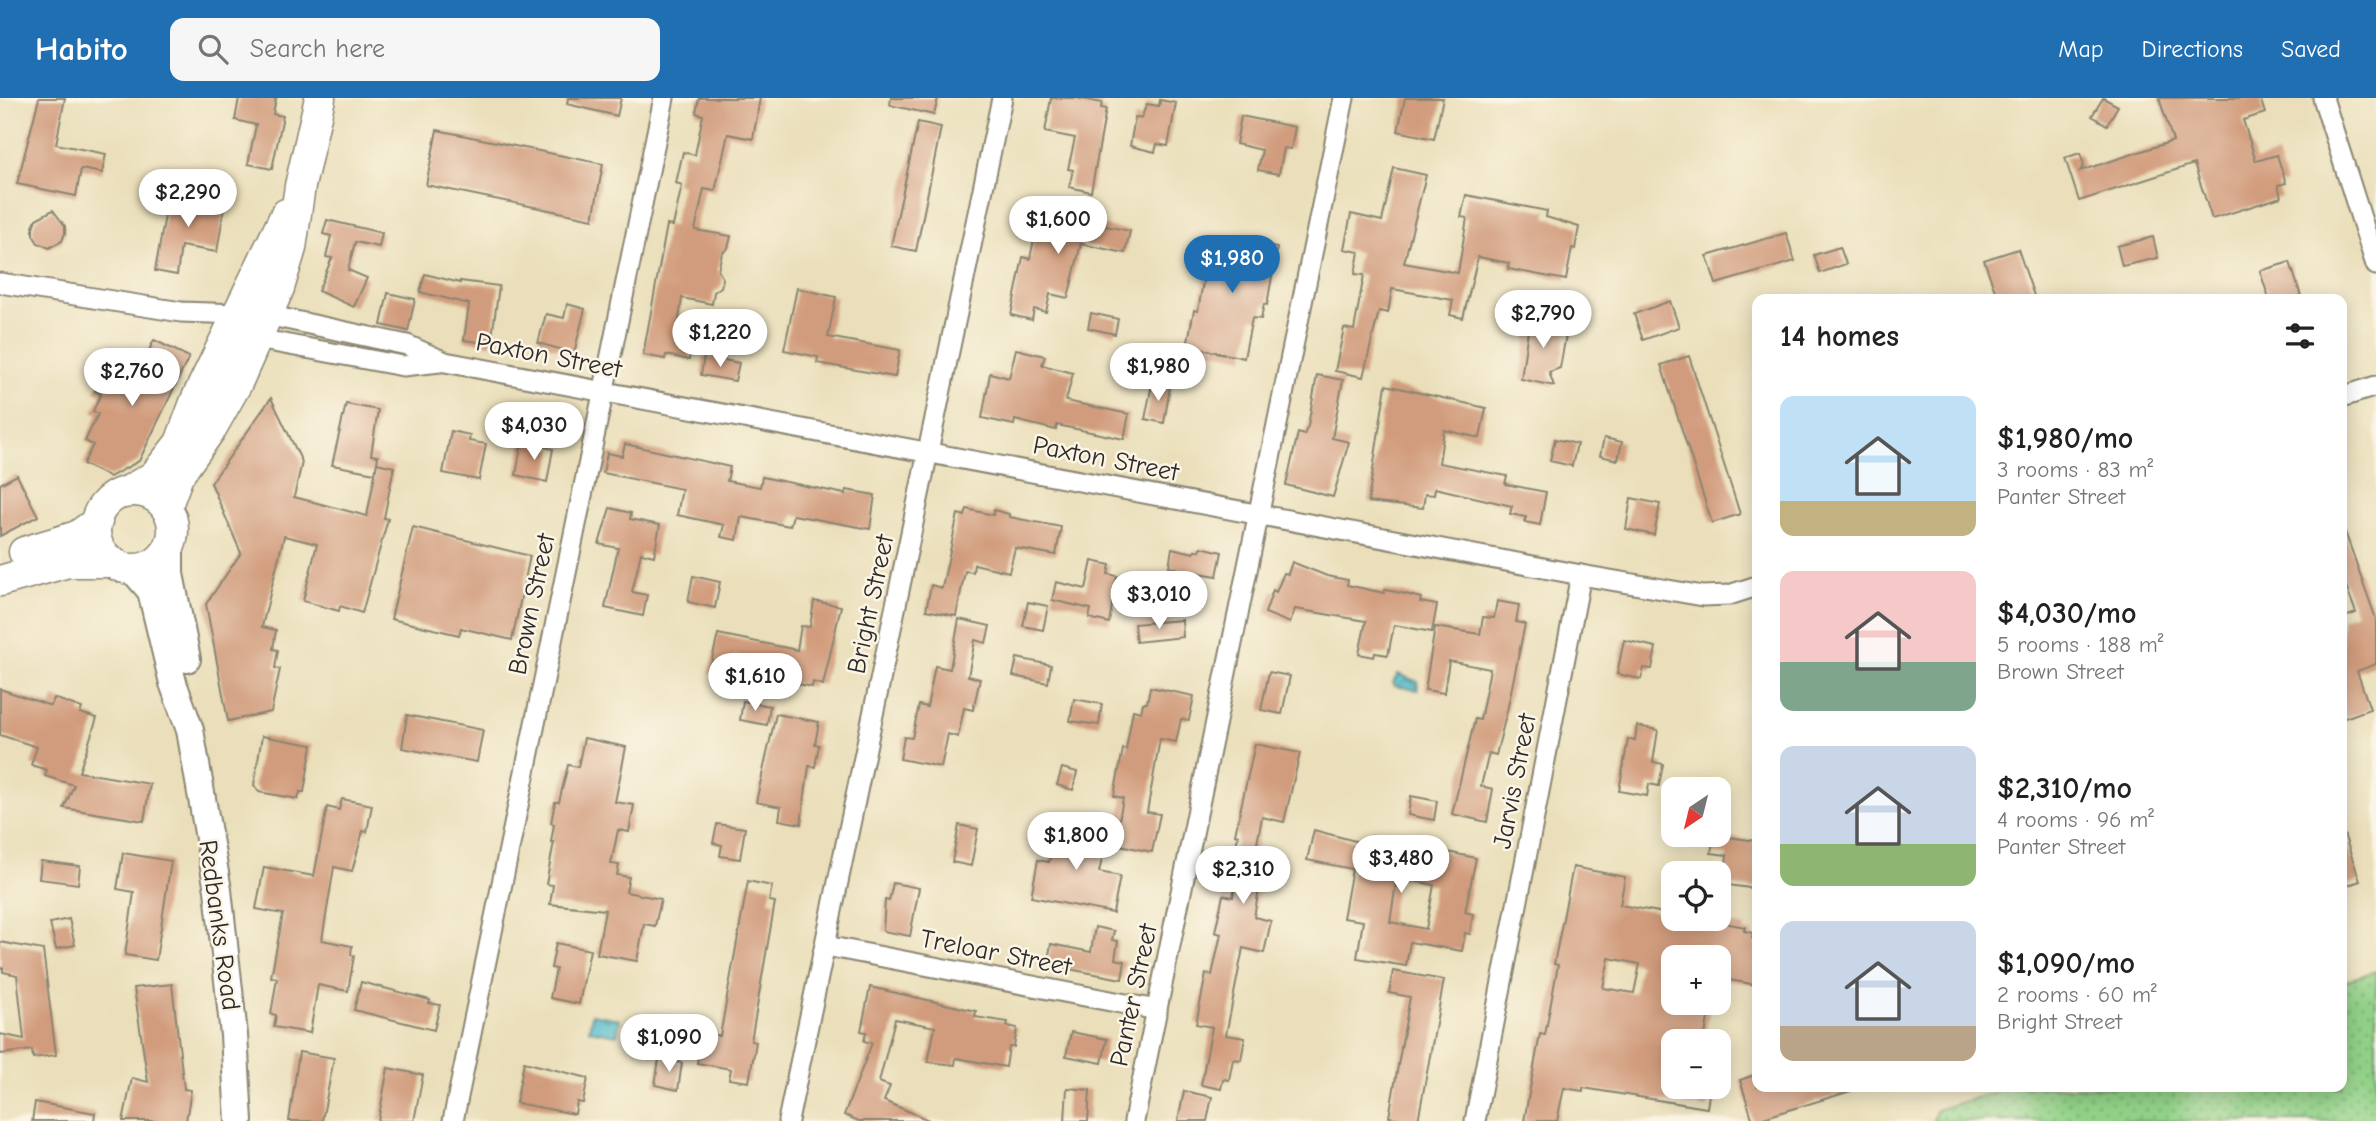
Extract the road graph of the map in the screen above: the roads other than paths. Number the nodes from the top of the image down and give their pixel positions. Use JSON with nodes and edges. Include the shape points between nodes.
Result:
{"nodes":[{"id":1,"x":320,"y":98,"type":"edge"},
{"id":2,"x":664,"y":98,"type":"edge"},
{"id":3,"x":1002,"y":98,"type":"edge"},
{"id":4,"x":1344,"y":98,"type":"edge"},
{"id":5,"x":2323,"y":98,"type":"edge"},
{"id":6,"x":2376,"y":264,"type":"edge"},
{"id":7,"x":0,"y":283,"type":"edge"},
{"id":8,"x":181,"y":312,"type":"junction"},
{"id":9,"x":254,"y":323,"type":"junction"},
{"id":10,"x":226,"y":342,"type":"junction"},
{"id":11,"x":2376,"y":386,"type":"edge"},
{"id":12,"x":601,"y":392,"type":"junction"},
{"id":13,"x":2347,"y":395,"type":"edge"},
{"id":14,"x":180,"y":443,"type":"junction"},
{"id":15,"x":928,"y":452,"type":"junction"},
{"id":16,"x":125,"y":493,"type":"junction"},
{"id":17,"x":166,"y":508,"type":"junction"},
{"id":18,"x":1257,"y":513,"type":"junction"},
{"id":19,"x":97,"y":522,"type":"junction"},
{"id":20,"x":170,"y":545,"type":"junction"},
{"id":21,"x":122,"y":566,"type":"junction"},
{"id":22,"x":5,"y":572,"type":"edge"},
{"id":23,"x":1581,"y":575,"type":"junction"},
{"id":24,"x":1752,"y":588,"type":"edge"},
{"id":25,"x":190,"y":730,"type":"junction"},
{"id":26,"x":826,"y":946,"type":"junction"},
{"id":27,"x":1157,"y":1010,"type":"junction"},
{"id":28,"x":239,"y":1121,"type":"edge"},
{"id":29,"x":453,"y":1121,"type":"edge"},
{"id":30,"x":788,"y":1121,"type":"edge"},
{"id":31,"x":1134,"y":1121,"type":"edge"},
{"id":32,"x":1475,"y":1121,"type":"edge"}],
"edges":[{"from":1,"to":9,"type":"main road","via":[[291,248]]},
{"from":2,"to":12,"type":"street","name":"Brown Street"},
{"from":3,"to":15,"type":"street","name":"Bright Street"},
{"from":4,"to":18,"type":"street","name":"Panter Street"},
{"from":5,"to":6,"type":"street"},
{"from":7,"to":8,"type":"street","name":"Paxton Street"},
{"from":8,"to":9,"type":"street","name":"Paxton Street"},
{"from":8,"to":10,"type":"street","name":"Paxton Street","via":[[209,326]]},
{"from":9,"to":10,"type":"main road"},
{"from":9,"to":12,"type":"street","name":"Paxton Street","via":[[407,345],[445,362]]},
{"from":9,"to":14,"type":"main road","via":[[256,319],[246,329],[207,407]]},
{"from":9,"to":17,"type":"main road","via":[[211,429],[178,476]]},
{"from":10,"to":14,"type":"main road"},
{"from":11,"to":13,"type":"street"},
{"from":12,"to":15,"type":"street","name":"Paxton Street"},
{"from":12,"to":29,"type":"street","name":"Brown Street"},
{"from":14,"to":16,"type":"main road","via":[[154,476]]},
{"from":15,"to":18,"type":"street","name":"Paxton Street"},
{"from":15,"to":26,"type":"street","name":"Bright Street"},
{"from":16,"to":17,"type":"main road","via":[[143,493]]},
{"from":16,"to":19,"type":"main road","via":[[106,503]]},
{"from":17,"to":20,"type":"main road","via":[[173,526]]},
{"from":18,"to":23,"type":"street","name":"Paxton Street"},
{"from":18,"to":27,"type":"street","name":"Panter Street"},
{"from":19,"to":21,"type":"main road","via":[[98,545]]},
{"from":19,"to":22,"type":"main road"},
{"from":20,"to":21,"type":"main road","via":[[158,561],[145,568]]},
{"from":20,"to":25,"type":"main road","name":"Redbanks Road","via":[[170,574],[191,680]]},
{"from":21,"to":22,"type":"main road","via":[[68,562]]},
{"from":21,"to":25,"type":"main road","name":"Redbanks Road","via":[[151,591],[173,683]]},
{"from":23,"to":24,"type":"street","name":"Paxton Street","via":[[1703,596],[1730,595]]},
{"from":23,"to":32,"type":"street","name":"Jarvis Street"},
{"from":25,"to":28,"type":"main road","name":"Redbanks Road","via":[[218,890]]},
{"from":26,"to":27,"type":"street","name":"Treloar Street"},
{"from":26,"to":30,"type":"street","name":"Bright Street"},
{"from":27,"to":31,"type":"street","name":"Panter Street"}]}
